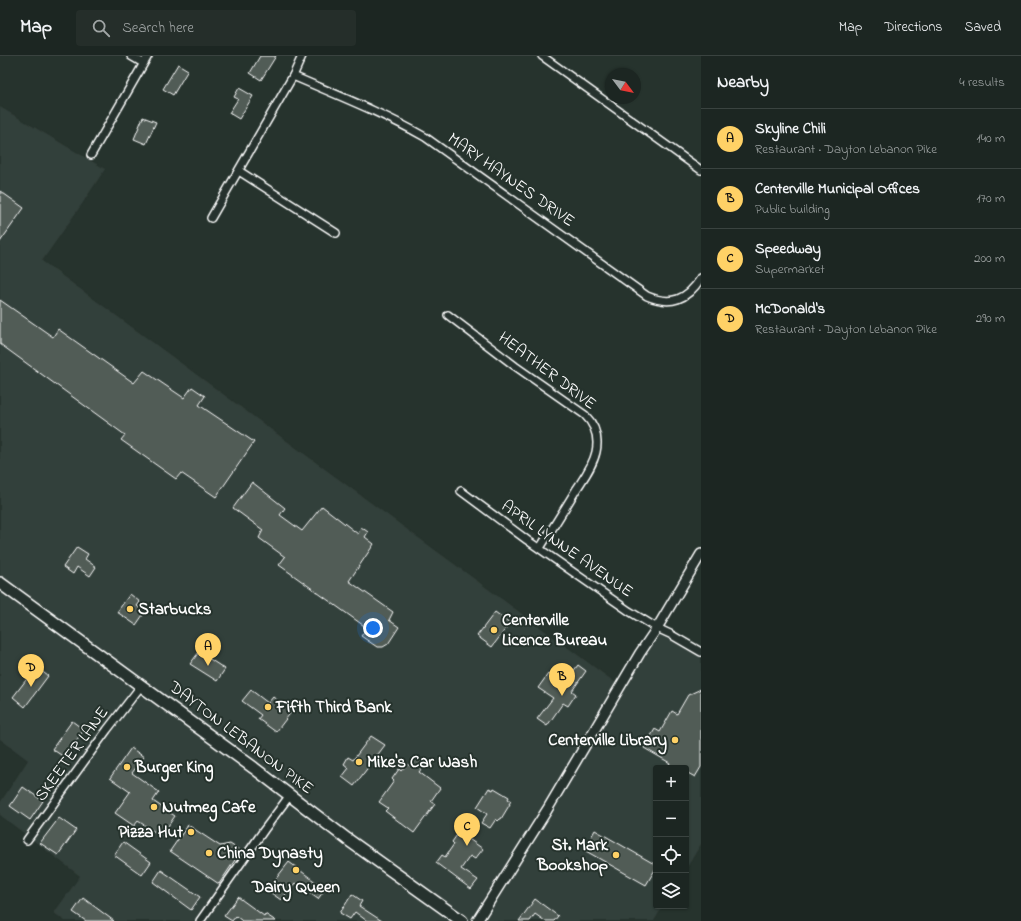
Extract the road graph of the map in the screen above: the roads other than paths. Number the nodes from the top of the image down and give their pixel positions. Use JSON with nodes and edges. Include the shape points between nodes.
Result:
{"nodes":[{"id":1,"x":131,"y":56,"type":"edge"},
{"id":2,"x":148,"y":56,"type":"edge"},
{"id":3,"x":302,"y":56,"type":"edge"},
{"id":4,"x":542,"y":56,"type":"edge"},
{"id":5,"x":143,"y":63,"type":"junction"},
{"id":6,"x":293,"y":76,"type":"junction"},
{"id":7,"x":91,"y":155,"type":"dead end"},
{"id":8,"x":701,"y":170,"type":"edge"},
{"id":9,"x":239,"y":171,"type":"junction"},
{"id":10,"x":211,"y":218,"type":"dead end"},
{"id":11,"x":336,"y":234,"type":"dead end"},
{"id":12,"x":701,"y":278,"type":"edge"},
{"id":13,"x":448,"y":315,"type":"dead end"},
{"id":14,"x":461,"y":491,"type":"dead end"},
{"id":15,"x":540,"y":548,"type":"junction"},
{"id":16,"x":701,"y":554,"type":"edge"},
{"id":17,"x":0,"y":583,"type":"edge"},
{"id":18,"x":657,"y":628,"type":"junction"},
{"id":19,"x":701,"y":652,"type":"edge"},
{"id":20,"x":142,"y":686,"type":"junction"},
{"id":21,"x":290,"y":795,"type":"junction"},
{"id":22,"x":27,"y":840,"type":"dead end"},
{"id":23,"x":200,"y":921,"type":"edge"},
{"id":24,"x":462,"y":921,"type":"edge"},
{"id":25,"x":477,"y":921,"type":"edge"}],
"edges":[{"from":1,"to":5,"type":"street"},
{"from":2,"to":5,"type":"street"},
{"from":3,"to":6,"type":"street"},
{"from":4,"to":8,"type":"street"},
{"from":5,"to":7,"type":"street"},
{"from":6,"to":9,"type":"street"},
{"from":6,"to":12,"type":"street","name":"MARY HAYNES DRIVE","via":[[383,115],[425,137],[648,296],[657,300],[675,300],[690,292]]},
{"from":9,"to":10,"type":"street"},
{"from":9,"to":11,"type":"street"},
{"from":13,"to":15,"type":"street","name":"HEATHER DRIVE","via":[[585,415],[593,426],[597,440],[593,459]]},
{"from":14,"to":15,"type":"street","name":"APRIL LYNNE AVENUE"},
{"from":15,"to":18,"type":"street","name":"APRIL LYNNE AVENUE"},
{"from":16,"to":18,"type":"street"},
{"from":17,"to":20,"type":"main road","name":"DAYTON LEBANON PIKE"},
{"from":18,"to":19,"type":"street","name":"APRIL LYNNE AVENUE"},
{"from":18,"to":25,"type":"street"},
{"from":20,"to":21,"type":"main road","name":"DAYTON LEBANON PIKE"},
{"from":20,"to":22,"type":"street","name":"SKEETER LANE"},
{"from":21,"to":23,"type":"street"},
{"from":21,"to":24,"type":"main road","name":"DAYTON LEBANON PIKE","via":[[347,840]]}]}
